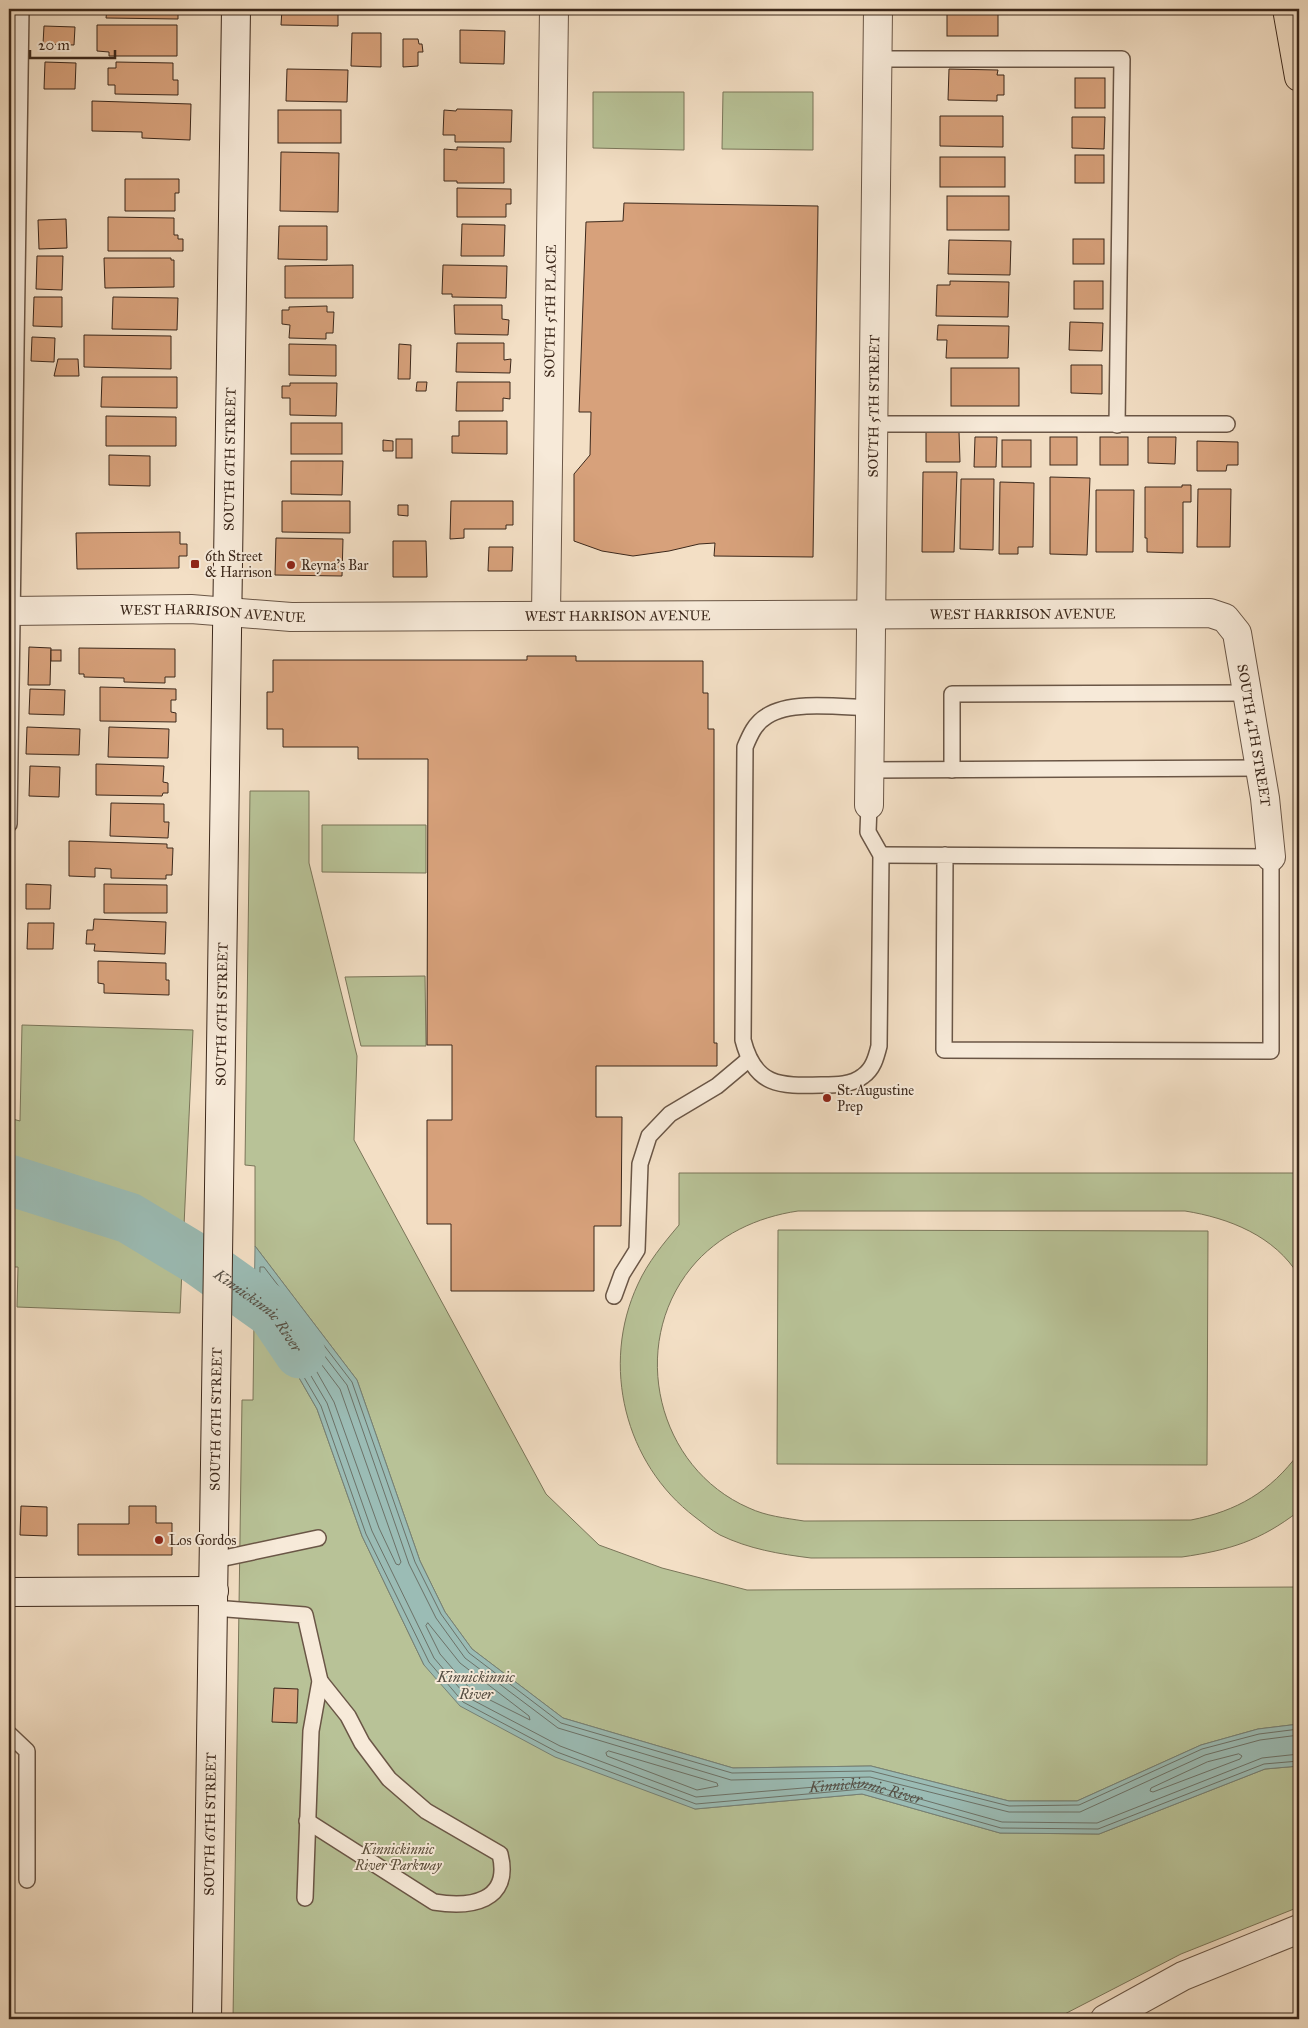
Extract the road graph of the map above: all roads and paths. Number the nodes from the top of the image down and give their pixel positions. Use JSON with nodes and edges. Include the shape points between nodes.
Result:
{"nodes":[{"id":1,"x":22,"y":9,"type":"edge"},
{"id":2,"x":236,"y":9,"type":"edge"},
{"id":3,"x":554,"y":9,"type":"edge"},
{"id":4,"x":878,"y":9,"type":"edge"},
{"id":5,"x":1287,"y":9,"type":"edge"},
{"id":6,"x":878,"y":59,"type":"junction"},
{"id":7,"x":1299,"y":77,"type":"edge"},
{"id":8,"x":872,"y":424,"type":"junction"},
{"id":9,"x":1227,"y":424,"type":"dead end"},
{"id":10,"x":1116,"y":425,"type":"junction"},
{"id":11,"x":10,"y":611,"type":"edge"},
{"id":12,"x":227,"y":612,"type":"junction"},
{"id":13,"x":546,"y":615,"type":"junction"},
{"id":14,"x":872,"y":615,"type":"junction"},
{"id":15,"x":1225,"y":618,"type":"joint"},
{"id":16,"x":1247,"y":693,"type":"junction"},
{"id":17,"x":870,"y":708,"type":"junction"},
{"id":18,"x":1260,"y":768,"type":"junction"},
{"id":19,"x":869,"y":770,"type":"junction"},
{"id":20,"x":952,"y":770,"type":"junction"},
{"id":21,"x":869,"y":805,"type":"joint"},
{"id":22,"x":9,"y":824,"type":"edge"},
{"id":23,"x":881,"y":855,"type":"junction"},
{"id":24,"x":945,"y":855,"type":"junction"},
{"id":25,"x":1271,"y":857,"type":"junction"},
{"id":26,"x":748,"y":1060,"type":"junction"},
{"id":27,"x":614,"y":1296,"type":"dead end"},
{"id":28,"x":318,"y":1538,"type":"dead end"},
{"id":29,"x":215,"y":1560,"type":"junction"},
{"id":30,"x":9,"y":1592,"type":"edge"},
{"id":31,"x":214,"y":1599,"type":"junction"},
{"id":32,"x":320,"y":1681,"type":"junction"},
{"id":33,"x":9,"y":1734,"type":"edge"},
{"id":34,"x":307,"y":1821,"type":"junction"},
{"id":35,"x":27,"y":1880,"type":"dead end"},
{"id":36,"x":305,"y":1898,"type":"dead end"},
{"id":37,"x":1299,"y":1929,"type":"edge"},
{"id":38,"x":207,"y":2019,"type":"edge"},
{"id":39,"x":1105,"y":2019,"type":"edge"}],
"edges":[{"from":1,"to":11,"type":"lane"},
{"from":2,"to":12,"type":"street","name":"SOUTH 6TH STREET"},
{"from":3,"to":13,"type":"street","name":"SOUTH 5TH PLACE"},
{"from":4,"to":6,"type":"street","name":"SOUTH 5TH STREET"},
{"from":5,"to":7,"type":"highway"},
{"from":6,"to":8,"type":"street","name":"SOUTH 5TH STREET"},
{"from":6,"to":10,"type":"lane","via":[[1122,59]]},
{"from":8,"to":10,"type":"lane"},
{"from":8,"to":14,"type":"street","name":"SOUTH 5TH STREET"},
{"from":9,"to":10,"type":"lane"},
{"from":11,"to":12,"type":"street","name":"WEST HARRISON AVENUE","via":[[191,609]]},
{"from":11,"to":22,"type":"lane"},
{"from":12,"to":13,"type":"street","name":"WEST HARRISON AVENUE","via":[[291,617]]},
{"from":12,"to":29,"type":"street","name":"SOUTH 6TH STREET"},
{"from":13,"to":14,"type":"street","name":"WEST HARRISON AVENUE"},
{"from":14,"to":15,"type":"street","name":"WEST HARRISON AVENUE","via":[[1210,613]]},
{"from":14,"to":17,"type":"street","name":"SOUTH 5TH STREET"},
{"from":15,"to":16,"type":"street","name":"SOUTH 4TH STREET","via":[[1237,633]]},
{"from":16,"to":18,"type":"street","name":"SOUTH 4TH STREET"},
{"from":16,"to":20,"type":"lane","via":[[952,694]]},
{"from":17,"to":19,"type":"street","name":"SOUTH 5TH STREET"},
{"from":17,"to":26,"type":"lane","via":[[783,708],[766,716],[754,729],[745,747],[743,1040]]},
{"from":18,"to":20,"type":"lane"},
{"from":18,"to":25,"type":"street","name":"SOUTH 4TH STREET"},
{"from":19,"to":20,"type":"lane"},
{"from":19,"to":21,"type":"street","name":"SOUTH 5TH STREET"},
{"from":21,"to":23,"type":"lane","via":[[868,832]]},
{"from":23,"to":24,"type":"lane"},
{"from":23,"to":26,"type":"lane","via":[[879,1046],[874,1064],[862,1077],[842,1085],[780,1085],[763,1076]]},
{"from":24,"to":25,"type":"lane"},
{"from":24,"to":25,"type":"lane","via":[[944,1050],[1271,1051]]},
{"from":26,"to":27,"type":"lane","via":[[717,1086],[670,1114],[650,1136],[640,1164],[637,1250],[622,1274]]},
{"from":28,"to":29,"type":"lane"},
{"from":29,"to":31,"type":"street","name":"SOUTH 6TH STREET"},
{"from":30,"to":31,"type":"street"},
{"from":31,"to":32,"type":"lane","via":[[304,1615]]},
{"from":31,"to":38,"type":"street","name":"SOUTH 6TH STREET"},
{"from":32,"to":34,"type":"lane","via":[[312,1732]]},
{"from":32,"to":34,"type":"lane","via":[[348,1716],[362,1743],[389,1779],[426,1811],[500,1854],[503,1868],[500,1884],[490,1897],[474,1903],[452,1905],[434,1902]]},
{"from":33,"to":35,"type":"lane","via":[[27,1751]]},
{"from":34,"to":36,"type":"lane"},
{"from":37,"to":39,"type":"street","via":[[1183,1976]]}]}
